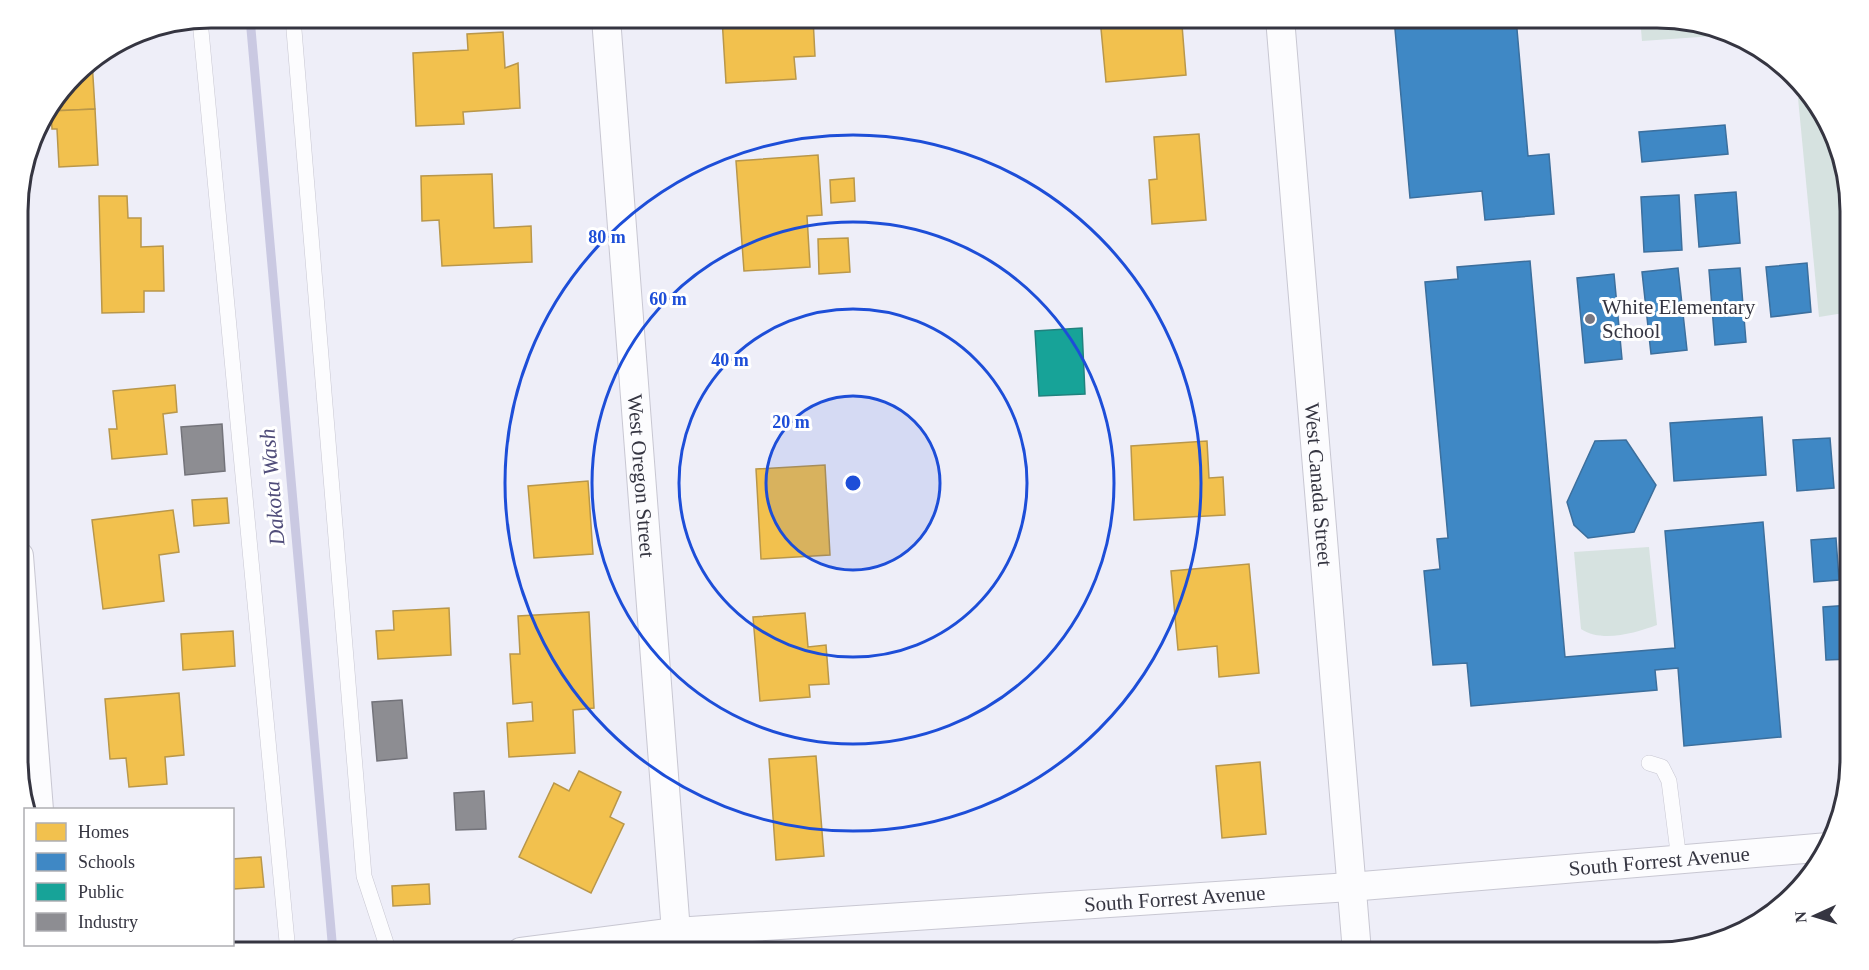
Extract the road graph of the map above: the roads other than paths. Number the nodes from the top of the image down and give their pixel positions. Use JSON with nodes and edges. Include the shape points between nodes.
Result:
{"nodes":[{"id":1,"x":201,"y":29,"type":"edge"},
{"id":2,"x":294,"y":29,"type":"edge"},
{"id":3,"x":607,"y":29,"type":"edge"},
{"id":4,"x":1281,"y":29,"type":"edge"},
{"id":5,"x":28,"y":672,"type":"edge"},
{"id":6,"x":1649,"y":763,"type":"dead end"},
{"id":7,"x":39,"y":808,"type":"edge"},
{"id":8,"x":1817,"y":848,"type":"edge"},
{"id":9,"x":1679,"y":860,"type":"junction"},
{"id":10,"x":1350,"y":887,"type":"junction"},
{"id":11,"x":676,"y":932,"type":"junction"},
{"id":12,"x":1356,"y":941,"type":"edge"},
{"id":13,"x":287,"y":942,"type":"edge"},
{"id":14,"x":386,"y":942,"type":"edge"},
{"id":15,"x":600,"y":942,"type":"edge"}],
"edges":[{"from":1,"to":13,"type":"lane"},
{"from":2,"to":14,"type":"lane","via":[[364,876]]},
{"from":3,"to":11,"type":"street","name":"West Oregon Street"},
{"from":4,"to":10,"type":"street","name":"West Canada Street"},
{"from":5,"to":7,"type":"street"},
{"from":6,"to":9,"type":"lane","via":[[1662,767],[1669,781]]},
{"from":8,"to":9,"type":"street","name":"South Forrest Avenue"},
{"from":9,"to":10,"type":"street","name":"South Forrest Avenue"},
{"from":10,"to":11,"type":"street","name":"South Forrest Avenue"},
{"from":10,"to":12,"type":"street","name":"West Canada Street"},
{"from":11,"to":15,"type":"street","name":"South Forrest Avenue"}]}
